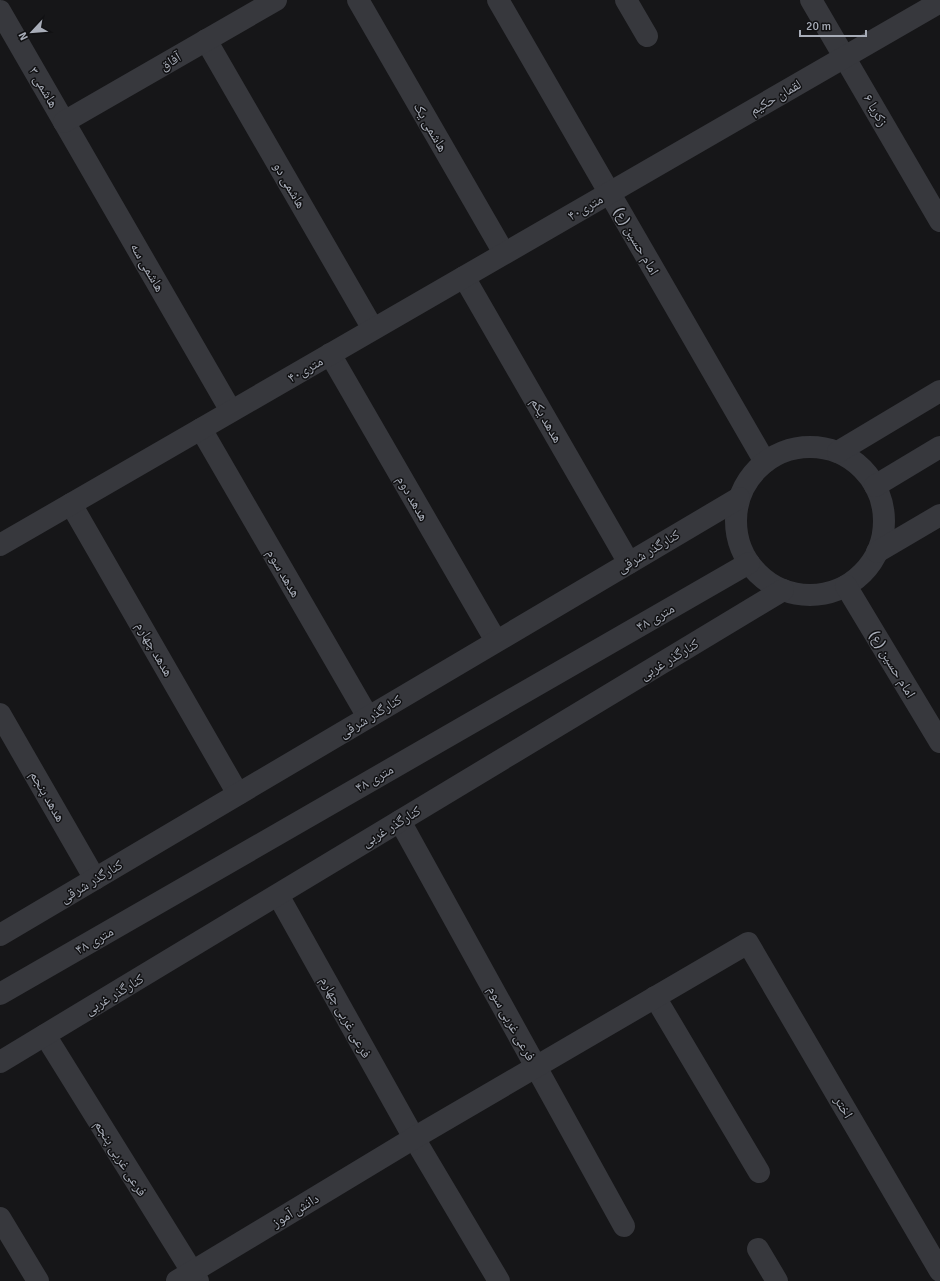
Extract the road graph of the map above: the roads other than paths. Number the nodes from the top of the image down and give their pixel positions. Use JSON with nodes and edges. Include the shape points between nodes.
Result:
{"nodes":[{"id":1,"x":276,"y":0,"type":"edge"},
{"id":2,"x":358,"y":0,"type":"edge"},
{"id":3,"x":498,"y":0,"type":"edge"},
{"id":4,"x":626,"y":0,"type":"edge"},
{"id":5,"x":811,"y":0,"type":"edge"},
{"id":6,"x":940,"y":2,"type":"edge"},
{"id":7,"x":0,"y":10,"type":"edge"},
{"id":8,"x":647,"y":36,"type":"dead end"},
{"id":9,"x":206,"y":40,"type":"junction"},
{"id":10,"x":844,"y":57,"type":"junction"},
{"id":11,"x":64,"y":122,"type":"junction"},
{"id":12,"x":609,"y":193,"type":"junction"},
{"id":13,"x":940,"y":220,"type":"edge"},
{"id":14,"x":504,"y":253,"type":"junction"},
{"id":15,"x":464,"y":277,"type":"junction"},
{"id":16,"x":373,"y":329,"type":"junction"},
{"id":17,"x":330,"y":354,"type":"junction"},
{"id":18,"x":940,"y":391,"type":"edge"},
{"id":19,"x":231,"y":411,"type":"junction"},
{"id":20,"x":201,"y":429,"type":"junction"},
{"id":21,"x":940,"y":447,"type":"edge"},
{"id":22,"x":838,"y":452,"type":"junction"},
{"id":23,"x":765,"y":462,"type":"junction"},
{"id":24,"x":875,"y":486,"type":"junction"},
{"id":25,"x":739,"y":498,"type":"junction"},
{"id":26,"x":71,"y":504,"type":"junction"},
{"id":27,"x":940,"y":515,"type":"edge"},
{"id":28,"x":0,"y":545,"type":"edge"},
{"id":29,"x":877,"y":552,"type":"junction"},
{"id":30,"x":629,"y":563,"type":"junction"},
{"id":31,"x":749,"y":563,"type":"junction"},
{"id":32,"x":846,"y":586,"type":"junction"},
{"id":33,"x":782,"y":590,"type":"junction"},
{"id":34,"x":496,"y":641,"type":"junction"},
{"id":35,"x":0,"y":714,"type":"edge"},
{"id":36,"x":368,"y":717,"type":"junction"},
{"id":37,"x":940,"y":742,"type":"edge"},
{"id":38,"x":238,"y":794,"type":"junction"},
{"id":39,"x":400,"y":821,"type":"junction"},
{"id":40,"x":95,"y":879,"type":"junction"},
{"id":41,"x":278,"y":895,"type":"junction"},
{"id":42,"x":0,"y":935,"type":"edge"},
{"id":43,"x":748,"y":943,"type":"joint"},
{"id":44,"x":0,"y":994,"type":"edge"},
{"id":45,"x":655,"y":997,"type":"junction"},
{"id":46,"x":45,"y":1035,"type":"junction"},
{"id":47,"x":0,"y":1062,"type":"edge"},
{"id":48,"x":536,"y":1067,"type":"junction"},
{"id":49,"x":414,"y":1138,"type":"junction"},
{"id":50,"x":759,"y":1172,"type":"dead end"},
{"id":51,"x":0,"y":1218,"type":"edge"},
{"id":52,"x":624,"y":1226,"type":"dead end"},
{"id":53,"x":758,"y":1249,"type":"dead end"},
{"id":54,"x":940,"y":1271,"type":"edge"},
{"id":55,"x":189,"y":1278,"type":"edge"},
{"id":56,"x":38,"y":1281,"type":"edge"},
{"id":57,"x":499,"y":1281,"type":"edge"},
{"id":58,"x":777,"y":1281,"type":"edge"}],
"edges":[{"from":1,"to":9,"type":"street","name":"آفاق"},
{"from":2,"to":14,"type":"street","name":"هاشمی یک"},
{"from":3,"to":12,"type":"street","name":"امام حسین (ع)"},
{"from":4,"to":8,"type":"street"},
{"from":5,"to":10,"type":"street","name":"زکریا ۶"},
{"from":6,"to":10,"type":"street","name":"لقمان حکیم"},
{"from":7,"to":11,"type":"street","name":"هاشمی ۳"},
{"from":9,"to":11,"type":"street","name":"آفاق"},
{"from":9,"to":16,"type":"street","name":"هاشمی دو"},
{"from":10,"to":12,"type":"street","name":"لقمان حکیم"},
{"from":10,"to":13,"type":"street","name":"زکریا ۶"},
{"from":11,"to":19,"type":"street","name":"هاشمی سه"},
{"from":12,"to":14,"type":"street","name":"۴۰متری"},
{"from":12,"to":23,"type":"street","name":"امام حسین (ع)"},
{"from":14,"to":15,"type":"street","name":"۴۰متری"},
{"from":15,"to":16,"type":"street","name":"۴۰متری"},
{"from":15,"to":30,"type":"street","name":"هدهد یکم"},
{"from":16,"to":17,"type":"street","name":"۴۰متری"},
{"from":17,"to":19,"type":"street","name":"۴۰متری"},
{"from":17,"to":34,"type":"street","name":"هدهد دوم"},
{"from":18,"to":22,"type":"street"},
{"from":19,"to":20,"type":"street","name":"۴۰متری"},
{"from":20,"to":26,"type":"street","name":"۴۰متری"},
{"from":20,"to":36,"type":"street","name":"هدهد سوم"},
{"from":21,"to":24,"type":"street"},
{"from":22,"to":23,"type":"street","via":[[813,447],[800,448],[787,450]]},
{"from":22,"to":24,"type":"street","via":[[859,466]]},
{"from":23,"to":25,"type":"street","via":[[749,478]]},
{"from":24,"to":29,"type":"street","via":[[883,508],[883,530]]},
{"from":25,"to":30,"type":"street","name":"کنارگذر شرقی"},
{"from":25,"to":31,"type":"street","via":[[736,520],[739,542]]},
{"from":26,"to":28,"type":"street","name":"۴۰متری"},
{"from":26,"to":38,"type":"street","name":"هدهد چهارم"},
{"from":27,"to":29,"type":"street"},
{"from":29,"to":32,"type":"street","via":[[864,572]]},
{"from":30,"to":34,"type":"street","name":"کنارگذر شرقی"},
{"from":31,"to":33,"type":"street","via":[[764,579]]},
{"from":31,"to":44,"type":"street","name":"۴۸ متری"},
{"from":32,"to":33,"type":"street","via":[[826,594],[804,595]]},
{"from":32,"to":37,"type":"street","name":"امام حسین (ع)"},
{"from":33,"to":39,"type":"street","name":"کنارگذر غربی"},
{"from":34,"to":36,"type":"street","name":"کنارگذر شرقی"},
{"from":35,"to":40,"type":"street","name":"هدهد پنجم"},
{"from":36,"to":38,"type":"street","name":"کنارگذر شرقی"},
{"from":38,"to":40,"type":"street","name":"کنارگذر شرقی"},
{"from":39,"to":41,"type":"street","name":"کنارگذر غربی"},
{"from":39,"to":48,"type":"street","name":"فرعی غربی سوم"},
{"from":40,"to":42,"type":"street","name":"کنارگذر شرقی"},
{"from":41,"to":46,"type":"street","name":"کنارگذر غربی"},
{"from":41,"to":49,"type":"street","name":"فرعی غربی چهارم"},
{"from":43,"to":45,"type":"street","name":"دانش آموز"},
{"from":43,"to":54,"type":"street","name":"اختر"},
{"from":45,"to":48,"type":"street","name":"دانش آموز"},
{"from":45,"to":50,"type":"street"},
{"from":46,"to":47,"type":"street","name":"کنارگذر غربی"},
{"from":46,"to":55,"type":"street","name":"فرعی غربی پنجم"},
{"from":48,"to":49,"type":"street","name":"دانش آموز"},
{"from":48,"to":52,"type":"street","name":"فرعی غربی سوم"},
{"from":49,"to":55,"type":"street","name":"دانش آموز"},
{"from":49,"to":57,"type":"street","name":"فرعی غربی چهارم"},
{"from":51,"to":56,"type":"street"},
{"from":53,"to":58,"type":"street"}]}
